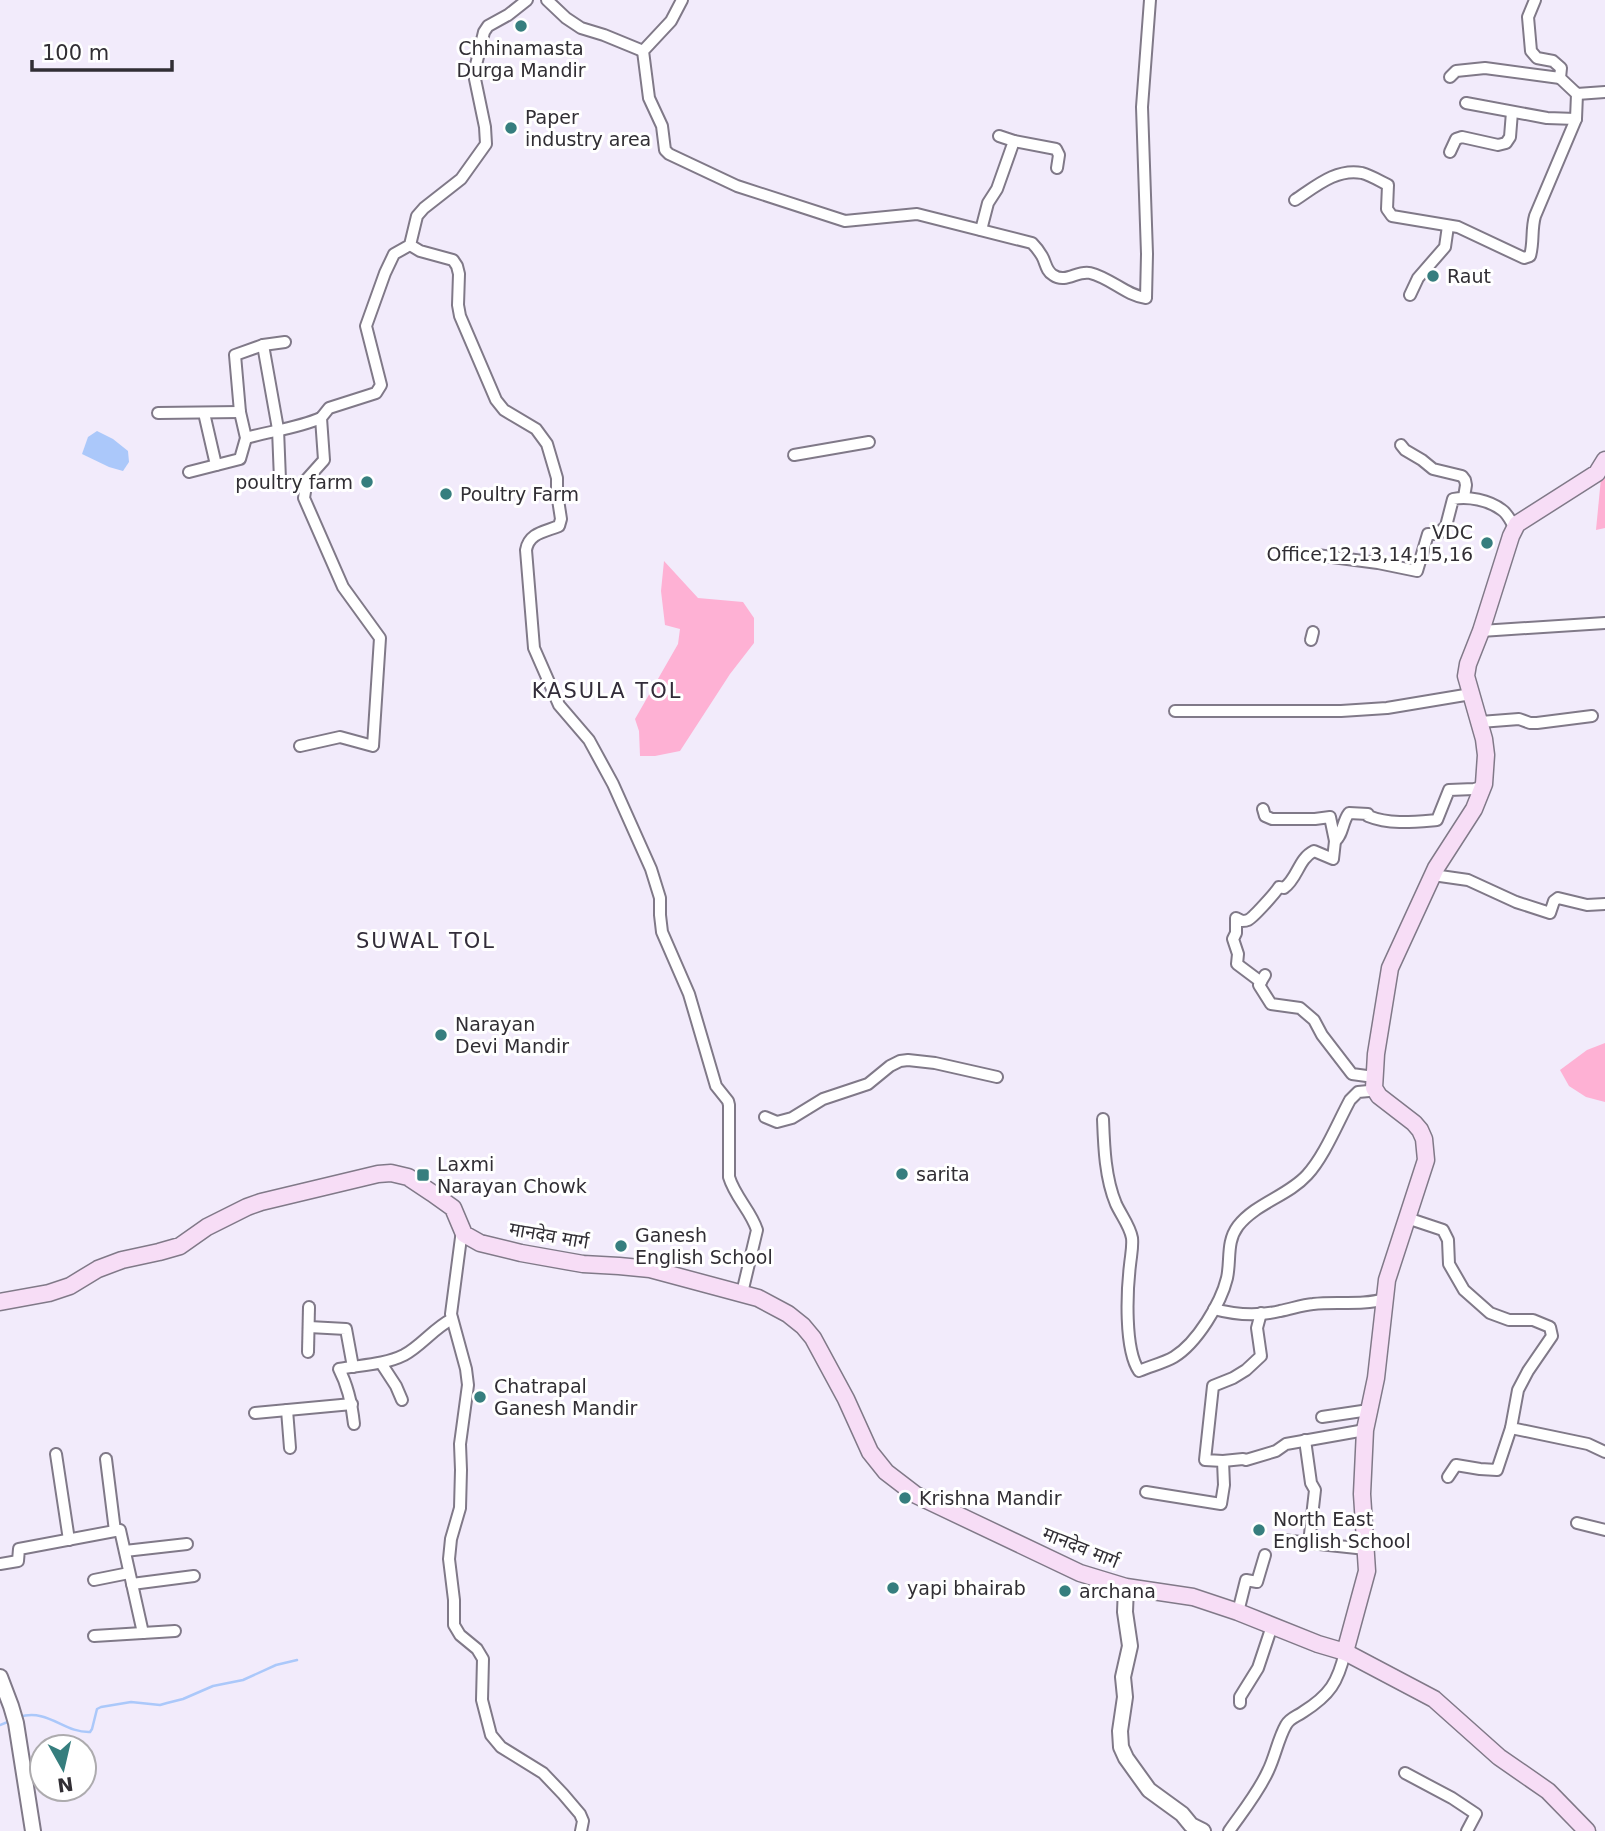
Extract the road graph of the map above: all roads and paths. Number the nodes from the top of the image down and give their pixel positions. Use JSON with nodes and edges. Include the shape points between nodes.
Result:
{"nodes":[{"id":1,"x":527,"y":0,"type":"edge"},
{"id":2,"x":547,"y":0,"type":"edge"},
{"id":3,"x":682,"y":0,"type":"edge"},
{"id":4,"x":1150,"y":0,"type":"edge"},
{"id":5,"x":1535,"y":0,"type":"edge"},
{"id":6,"x":643,"y":51,"type":"junction"},
{"id":7,"x":1450,"y":77,"type":"dead end"},
{"id":8,"x":1560,"y":78,"type":"junction"},
{"id":9,"x":1605,"y":92,"type":"edge"},
{"id":10,"x":1577,"y":94,"type":"junction"},
{"id":11,"x":1466,"y":103,"type":"dead end"},
{"id":12,"x":1512,"y":112,"type":"junction"},
{"id":13,"x":1576,"y":119,"type":"junction"},
{"id":14,"x":999,"y":136,"type":"dead end"},
{"id":15,"x":1014,"y":141,"type":"junction"},
{"id":16,"x":1450,"y":152,"type":"dead end"},
{"id":17,"x":1057,"y":169,"type":"dead end"},
{"id":18,"x":1295,"y":200,"type":"dead end"},
{"id":19,"x":1448,"y":226,"type":"junction"},
{"id":20,"x":981,"y":230,"type":"junction"},
{"id":21,"x":410,"y":244,"type":"junction"},
{"id":22,"x":1410,"y":295,"type":"dead end"},
{"id":23,"x":285,"y":342,"type":"dead end"},
{"id":24,"x":263,"y":345,"type":"junction"},
{"id":25,"x":240,"y":412,"type":"junction"},
{"id":26,"x":158,"y":413,"type":"dead end"},
{"id":27,"x":204,"y":413,"type":"junction"},
{"id":28,"x":321,"y":418,"type":"junction"},
{"id":29,"x":278,"y":429,"type":"junction"},
{"id":30,"x":246,"y":438,"type":"junction"},
{"id":31,"x":869,"y":442,"type":"dead end"},
{"id":32,"x":1401,"y":445,"type":"dead end"},
{"id":33,"x":794,"y":455,"type":"dead end"},
{"id":34,"x":1605,"y":460,"type":"edge"},
{"id":35,"x":216,"y":465,"type":"junction"},
{"id":36,"x":189,"y":471,"type":"dead end"},
{"id":37,"x":280,"y":480,"type":"dead end"},
{"id":38,"x":1464,"y":497,"type":"junction"},
{"id":39,"x":1515,"y":528,"type":"junction"},
{"id":40,"x":1317,"y":555,"type":"dead end"},
{"id":41,"x":1605,"y":623,"type":"edge"},
{"id":42,"x":1481,"y":631,"type":"junction"},
{"id":43,"x":1471,"y":694,"type":"junction"},
{"id":44,"x":1175,"y":711,"type":"dead end"},
{"id":45,"x":1592,"y":716,"type":"dead end"},
{"id":46,"x":1480,"y":722,"type":"junction"},
{"id":47,"x":300,"y":746,"type":"dead end"},
{"id":48,"x":1483,"y":787,"type":"junction"},
{"id":49,"x":1263,"y":809,"type":"dead end"},
{"id":50,"x":1335,"y":841,"type":"junction"},
{"id":51,"x":1433,"y":874,"type":"junction"},
{"id":52,"x":1605,"y":904,"type":"edge"},
{"id":53,"x":997,"y":1077,"type":"dead end"},
{"id":54,"x":1374,"y":1082,"type":"junction"},
{"id":55,"x":765,"y":1117,"type":"dead end"},
{"id":56,"x":1103,"y":1119,"type":"dead end"},
{"id":57,"x":1407,"y":1218,"type":"junction"},
{"id":58,"x":463,"y":1227,"type":"junction"},
{"id":59,"x":741,"y":1293,"type":"junction"},
{"id":60,"x":1384,"y":1299,"type":"junction"},
{"id":61,"x":0,"y":1302,"type":"edge"},
{"id":62,"x":309,"y":1307,"type":"dead end"},
{"id":63,"x":1214,"y":1309,"type":"junction"},
{"id":64,"x":1261,"y":1313,"type":"junction"},
{"id":65,"x":452,"y":1319,"type":"junction"},
{"id":66,"x":309,"y":1327,"type":"junction"},
{"id":67,"x":308,"y":1352,"type":"dead end"},
{"id":68,"x":381,"y":1363,"type":"junction"},
{"id":69,"x":354,"y":1367,"type":"junction"},
{"id":70,"x":402,"y":1400,"type":"dead end"},
{"id":71,"x":352,"y":1404,"type":"junction"},
{"id":72,"x":287,"y":1410,"type":"junction"},
{"id":73,"x":1369,"y":1410,"type":"junction"},
{"id":74,"x":255,"y":1413,"type":"dead end"},
{"id":75,"x":1322,"y":1416,"type":"dead end"},
{"id":76,"x":354,"y":1424,"type":"dead end"},
{"id":77,"x":1511,"y":1428,"type":"junction"},
{"id":78,"x":1365,"y":1430,"type":"junction"},
{"id":79,"x":1305,"y":1440,"type":"junction"},
{"id":80,"x":290,"y":1448,"type":"dead end"},
{"id":81,"x":1605,"y":1452,"type":"edge"},
{"id":82,"x":56,"y":1454,"type":"dead end"},
{"id":83,"x":106,"y":1458,"type":"dead end"},
{"id":84,"x":1223,"y":1461,"type":"junction"},
{"id":85,"x":1448,"y":1476,"type":"dead end"},
{"id":86,"x":1146,"y":1492,"type":"dead end"},
{"id":87,"x":1577,"y":1523,"type":"dead end"},
{"id":88,"x":1605,"y":1530,"type":"edge"},
{"id":89,"x":115,"y":1531,"type":"junction"},
{"id":90,"x":69,"y":1540,"type":"junction"},
{"id":91,"x":1282,"y":1540,"type":"dead end"},
{"id":92,"x":1309,"y":1543,"type":"junction"},
{"id":93,"x":187,"y":1544,"type":"dead end"},
{"id":94,"x":1366,"y":1549,"type":"junction"},
{"id":95,"x":125,"y":1551,"type":"junction"},
{"id":96,"x":1265,"y":1555,"type":"dead end"},
{"id":97,"x":0,"y":1564,"type":"edge"},
{"id":98,"x":129,"y":1573,"type":"junction"},
{"id":99,"x":194,"y":1576,"type":"dead end"},
{"id":100,"x":93,"y":1580,"type":"dead end"},
{"id":101,"x":132,"y":1584,"type":"junction"},
{"id":102,"x":1126,"y":1587,"type":"junction"},
{"id":103,"x":1238,"y":1612,"type":"junction"},
{"id":104,"x":1272,"y":1626,"type":"junction"},
{"id":105,"x":175,"y":1631,"type":"dead end"},
{"id":106,"x":143,"y":1633,"type":"junction"},
{"id":107,"x":94,"y":1636,"type":"dead end"},
{"id":108,"x":1345,"y":1652,"type":"junction"},
{"id":109,"x":0,"y":1677,"type":"edge"},
{"id":110,"x":1240,"y":1703,"type":"dead end"},
{"id":111,"x":1405,"y":1773,"type":"dead end"},
{"id":112,"x":33,"y":1831,"type":"edge"},
{"id":113,"x":581,"y":1831,"type":"edge"},
{"id":114,"x":1203,"y":1831,"type":"edge"},
{"id":115,"x":1229,"y":1831,"type":"edge"},
{"id":116,"x":1467,"y":1831,"type":"edge"},
{"id":117,"x":1587,"y":1831,"type":"edge"}],
"edges":[{"from":1,"to":21,"type":"street","via":[[484,32],[475,79],[486,144],[461,179],[417,216]]},
{"from":2,"to":6,"type":"street","via":[[572,24]]},
{"from":3,"to":6,"type":"street","via":[[671,21]]},
{"from":4,"to":20,"type":"street","via":[[1142,107],[1146,298],[1090,273],[1059,278],[1047,269],[1032,243]]},
{"from":5,"to":8,"type":"street","via":[[1528,17],[1531,51],[1537,58],[1553,61],[1560,68]]},
{"from":6,"to":20,"type":"street","via":[[649,99],[662,126],[665,150],[677,159],[737,186],[845,221],[917,214]]},
{"from":7,"to":8,"type":"street","via":[[1456,71],[1485,68]]},
{"from":8,"to":10,"type":"street"},
{"from":9,"to":10,"type":"street"},
{"from":10,"to":13,"type":"street"},
{"from":11,"to":12,"type":"street"},
{"from":12,"to":13,"type":"street"},
{"from":12,"to":16,"type":"street","via":[[1506,143],[1462,137]]},
{"from":13,"to":19,"type":"street","via":[[1535,216],[1530,256],[1524,258]]},
{"from":14,"to":15,"type":"street"},
{"from":15,"to":17,"type":"street","via":[[1056,149]]},
{"from":15,"to":20,"type":"street"},
{"from":18,"to":19,"type":"street","via":[[1329,178],[1364,173],[1388,185],[1387,209],[1392,216]]},
{"from":19,"to":22,"type":"street","via":[[1445,247],[1418,278]]},
{"from":21,"to":28,"type":"street","via":[[394,254],[366,326],[382,385],[376,393],[329,408]]},
{"from":21,"to":59,"type":"street","via":[[453,260],[459,274],[460,316],[490,389],[500,407],[536,429],[547,444],[557,478],[561,519],[559,526],[533,536],[526,550],[534,648],[559,705],[589,740],[607,773],[651,869],[660,898],[662,932],[689,994],[716,1086],[728,1101],[729,1177],[757,1230]]},
{"from":23,"to":24,"type":"street"},
{"from":24,"to":25,"type":"street","via":[[235,355]]},
{"from":24,"to":29,"type":"street"},
{"from":25,"to":27,"type":"street"},
{"from":25,"to":30,"type":"street"},
{"from":26,"to":27,"type":"street"},
{"from":27,"to":35,"type":"street"},
{"from":28,"to":29,"type":"street"},
{"from":28,"to":47,"type":"street","via":[[324,460],[307,479],[303,498],[343,587],[380,638],[375,719],[373,746],[340,737]]},
{"from":29,"to":30,"type":"street"},
{"from":29,"to":37,"type":"street"},
{"from":30,"to":35,"type":"street","via":[[240,459]]},
{"from":31,"to":33,"type":"street"},
{"from":32,"to":38,"type":"street","via":[[1433,469],[1462,476]]},
{"from":34,"to":39,"type":"main road","via":[[1597,473]]},
{"from":35,"to":36,"type":"street"},
{"from":38,"to":39,"type":"street","via":[[1504,511]]},
{"from":38,"to":40,"type":"street","via":[[1453,499],[1446,526],[1438,534],[1428,534],[1417,571]]},
{"from":39,"to":42,"type":"main road"},
{"from":41,"to":42,"type":"street"},
{"from":42,"to":43,"type":"main road","via":[[1466,676]]},
{"from":43,"to":44,"type":"street","via":[[1376,709]]},
{"from":43,"to":46,"type":"main road"},
{"from":45,"to":46,"type":"street","via":[[1537,723],[1519,719]]},
{"from":46,"to":48,"type":"main road","via":[[1486,755]]},
{"from":48,"to":50,"type":"street","via":[[1449,790],[1437,820],[1396,822],[1349,813]]},
{"from":48,"to":51,"type":"main road"},
{"from":49,"to":50,"type":"street","via":[[1272,819],[1330,817]]},
{"from":50,"to":54,"type":"street","via":[[1333,859],[1311,852],[1298,864],[1289,884],[1279,887],[1251,919],[1236,918],[1237,964],[1263,979],[1259,985],[1271,1004],[1300,1008],[1352,1073]]},
{"from":51,"to":52,"type":"street","via":[[1468,880],[1550,913],[1558,898]]},
{"from":51,"to":54,"type":"main road","via":[[1390,968]]},
{"from":53,"to":55,"type":"street","via":[[935,1063],[900,1061],[868,1084],[823,1098],[792,1118],[777,1122]]},
{"from":54,"to":57,"type":"main road","via":[[1380,1096],[1414,1123],[1424,1139],[1426,1160]]},
{"from":54,"to":63,"type":"street","via":[[1369,1091],[1350,1100],[1307,1175],[1235,1230],[1227,1278]]},
{"from":56,"to":63,"type":"street","via":[[1111,1186],[1132,1236],[1128,1309],[1135,1366],[1139,1371],[1174,1357],[1196,1338]]},
{"from":57,"to":60,"type":"main road"},
{"from":57,"to":77,"type":"street","via":[[1443,1230],[1449,1264],[1464,1290],[1490,1313],[1550,1327],[1552,1336],[1518,1390]]},
{"from":58,"to":59,"type":"main road","name":"मानदेव मार्ग","via":[[464,1234],[480,1242],[521,1253],[650,1269]]},
{"from":58,"to":61,"type":"main road","name":"मानदेव मार्ग","via":[[453,1208],[408,1177],[378,1174],[261,1202],[207,1227],[180,1246],[122,1260],[49,1293]]},
{"from":58,"to":65,"type":"street"},
{"from":59,"to":102,"type":"main road","name":"मानदेव मार्ग","via":[[788,1314],[813,1338],[870,1452],[897,1481],[1080,1573]]},
{"from":60,"to":64,"type":"street"},
{"from":60,"to":73,"type":"main road"},
{"from":62,"to":66,"type":"street"},
{"from":63,"to":64,"type":"street"},
{"from":64,"to":84,"type":"street","via":[[1257,1328],[1261,1356],[1233,1378],[1213,1386],[1205,1460]]},
{"from":65,"to":68,"type":"street","via":[[404,1355]]},
{"from":65,"to":113,"type":"street","via":[[468,1385],[460,1444],[460,1508],[449,1559],[454,1625],[483,1659],[482,1700],[491,1735],[501,1747],[543,1773],[563,1794],[580,1814]]},
{"from":66,"to":67,"type":"street"},
{"from":66,"to":69,"type":"street","via":[[346,1329]]},
{"from":68,"to":69,"type":"street"},
{"from":68,"to":70,"type":"street"},
{"from":69,"to":71,"type":"street","via":[[339,1369]]},
{"from":71,"to":72,"type":"street"},
{"from":71,"to":76,"type":"street"},
{"from":72,"to":74,"type":"street"},
{"from":72,"to":80,"type":"street"},
{"from":73,"to":75,"type":"street"},
{"from":73,"to":78,"type":"main road"},
{"from":77,"to":81,"type":"street","via":[[1588,1444]]},
{"from":77,"to":85,"type":"street","via":[[1497,1470],[1456,1465]]},
{"from":78,"to":79,"type":"street"},
{"from":78,"to":94,"type":"main road","via":[[1362,1494]]},
{"from":79,"to":84,"type":"street","via":[[1246,1460]]},
{"from":79,"to":92,"type":"street","via":[[1315,1490]]},
{"from":82,"to":90,"type":"street"},
{"from":83,"to":89,"type":"street"},
{"from":84,"to":86,"type":"street","via":[[1222,1504]]},
{"from":87,"to":88,"type":"street"},
{"from":89,"to":90,"type":"street"},
{"from":89,"to":95,"type":"street","via":[[120,1530]]},
{"from":90,"to":97,"type":"street","via":[[19,1549],[18,1561]]},
{"from":91,"to":92,"type":"street"},
{"from":92,"to":94,"type":"street"},
{"from":93,"to":95,"type":"street"},
{"from":94,"to":108,"type":"main road","via":[[1367,1571]]},
{"from":95,"to":98,"type":"street"},
{"from":96,"to":103,"type":"street","via":[[1257,1582],[1247,1580]]},
{"from":98,"to":100,"type":"street"},
{"from":98,"to":101,"type":"street"},
{"from":99,"to":101,"type":"street"},
{"from":101,"to":106,"type":"street"},
{"from":102,"to":103,"type":"main road","name":"मानदेव मार्ग","via":[[1193,1598]]},
{"from":102,"to":114,"type":"street","via":[[1130,1646],[1123,1676],[1121,1747],[1149,1790]]},
{"from":103,"to":104,"type":"main road","name":"मानदेव मार्ग"},
{"from":104,"to":108,"type":"main road","name":"मानदेव मार्ग"},
{"from":104,"to":110,"type":"street"},
{"from":105,"to":106,"type":"street"},
{"from":106,"to":107,"type":"street"},
{"from":108,"to":115,"type":"street","via":[[1334,1685],[1291,1718],[1254,1798]]},
{"from":108,"to":117,"type":"main road","name":"मानदेव मार्ग","via":[[1434,1699],[1500,1757],[1548,1791]]},
{"from":109,"to":112,"type":"street","via":[[16,1723]]},
{"from":111,"to":116,"type":"street","via":[[1476,1814]]}]}
